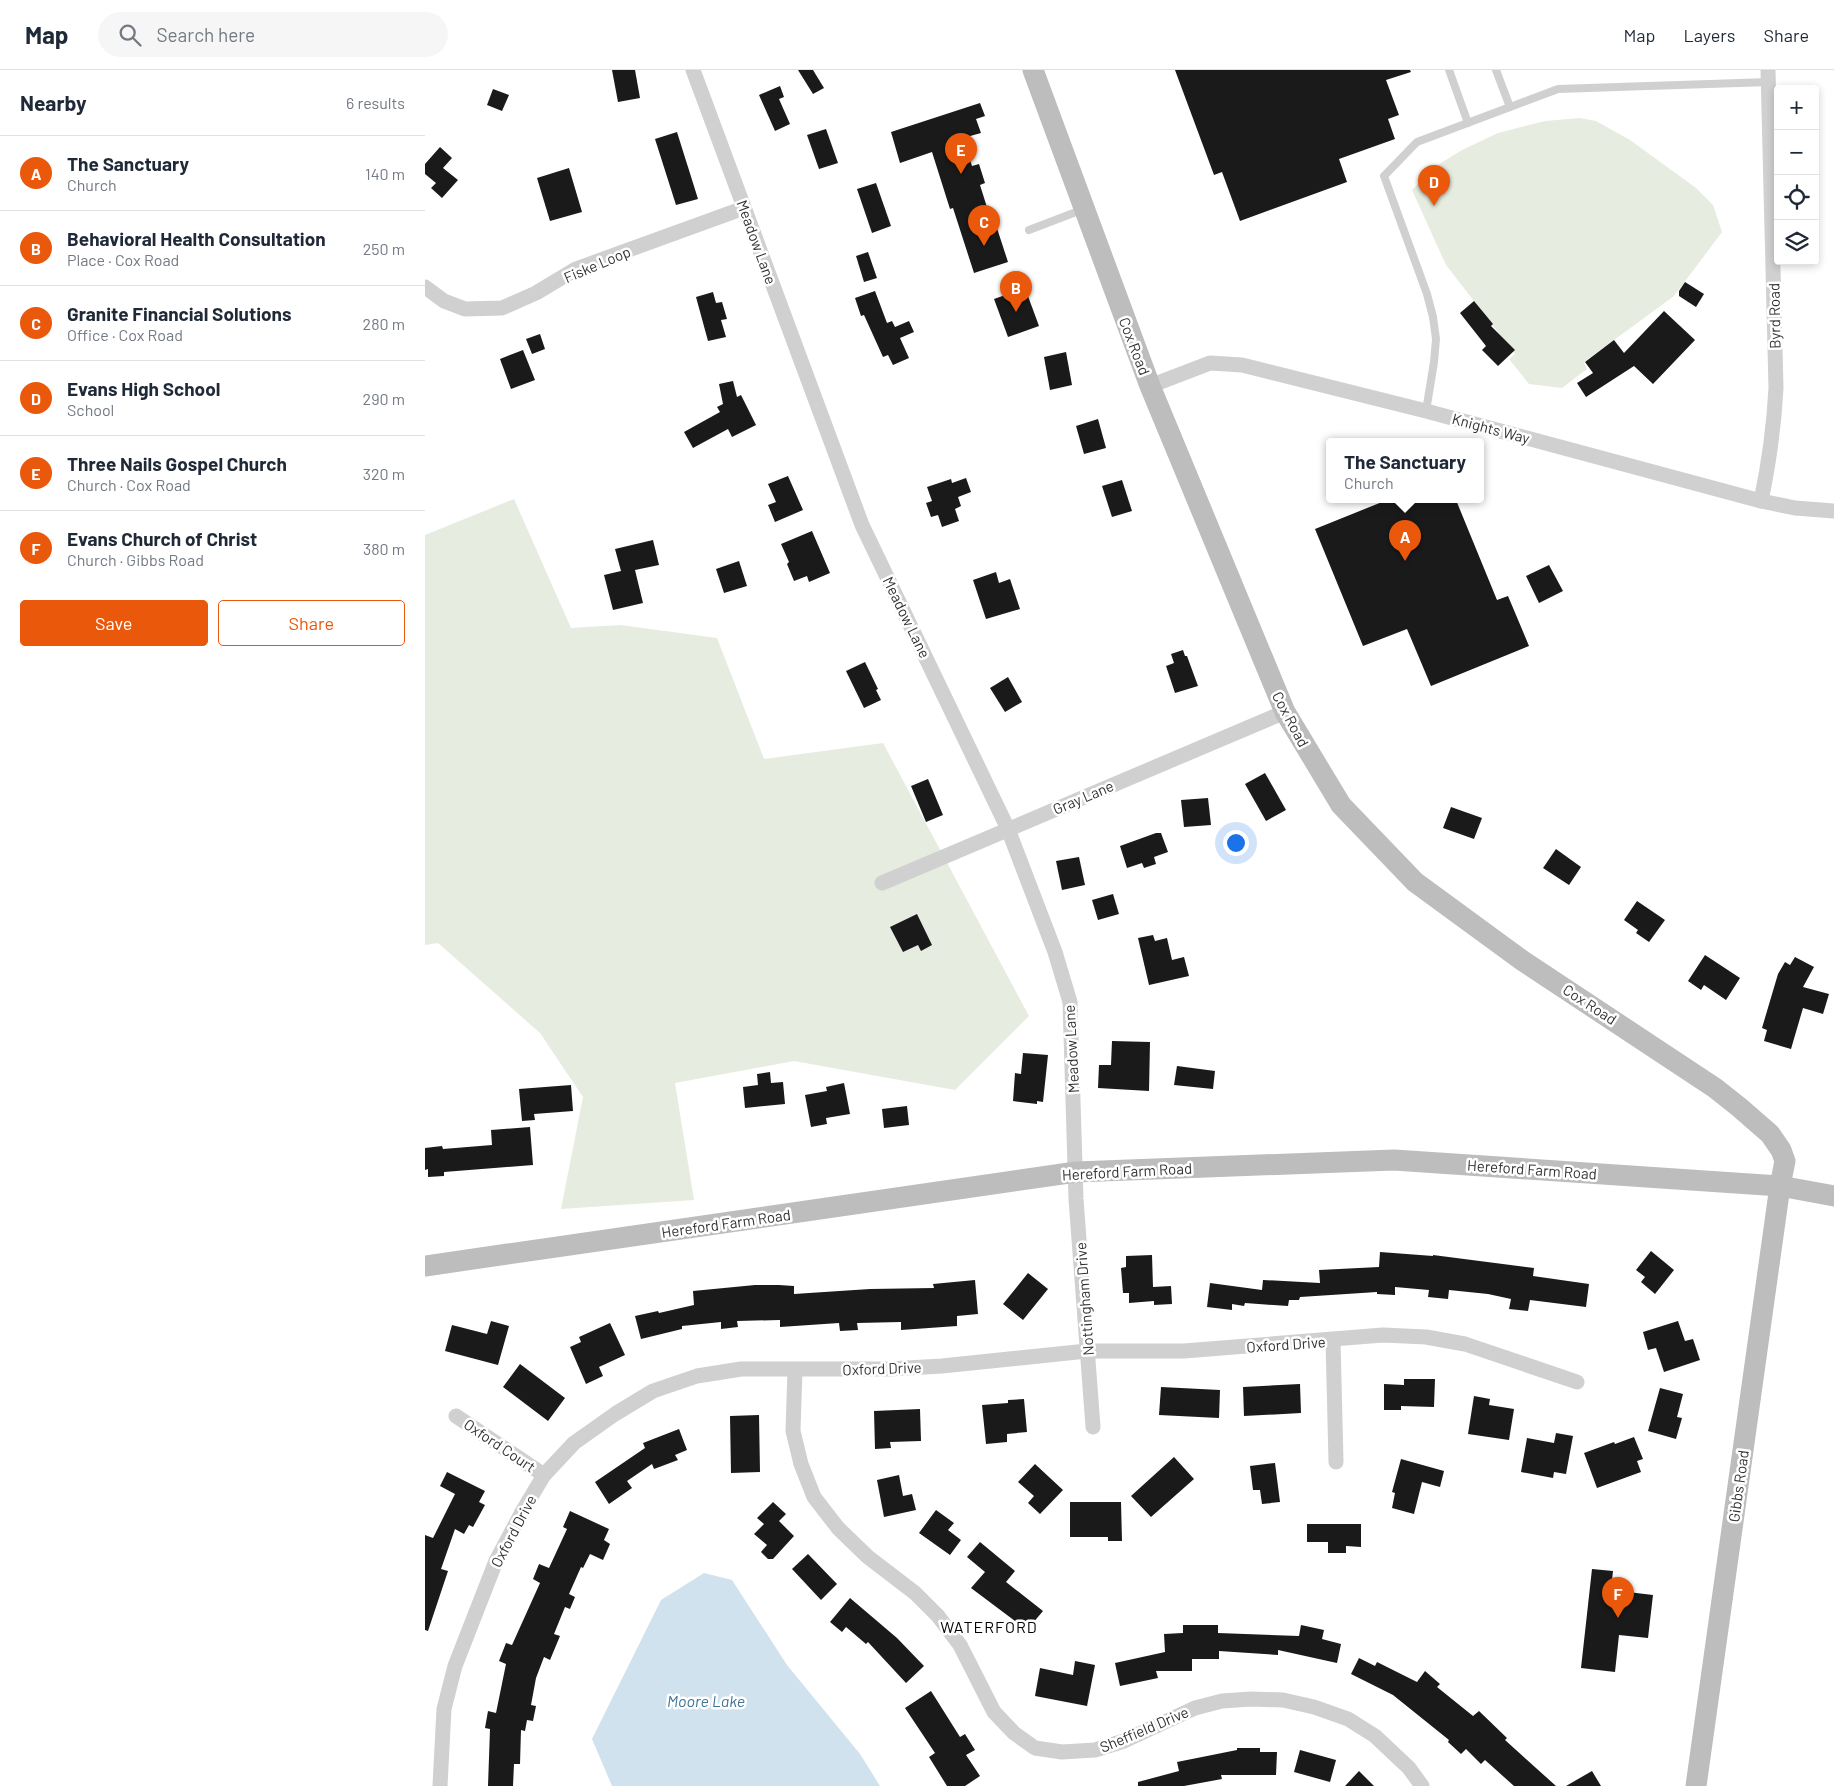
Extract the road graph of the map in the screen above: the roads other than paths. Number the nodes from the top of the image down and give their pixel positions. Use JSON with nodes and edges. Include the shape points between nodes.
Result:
{"nodes":[{"id":1,"x":693,"y":70,"type":"edge"},
{"id":2,"x":1034,"y":70,"type":"edge"},
{"id":3,"x":1449,"y":70,"type":"edge"},
{"id":4,"x":1496,"y":70,"type":"edge"},
{"id":5,"x":1769,"y":76,"type":"edge"},
{"id":6,"x":1510,"y":107,"type":"junction"},
{"id":7,"x":1468,"y":122,"type":"junction"},
{"id":8,"x":744,"y":208,"type":"junction"},
{"id":9,"x":1084,"y":209,"type":"junction"},
{"id":10,"x":1029,"y":230,"type":"dead end"},
{"id":11,"x":425,"y":287,"type":"edge"},
{"id":12,"x":1150,"y":386,"type":"junction"},
{"id":13,"x":1426,"y":411,"type":"junction"},
{"id":14,"x":1761,"y":501,"type":"junction"},
{"id":15,"x":1834,"y":511,"type":"edge"},
{"id":16,"x":1285,"y":712,"type":"junction"},
{"id":17,"x":1008,"y":829,"type":"junction"},
{"id":18,"x":882,"y":883,"type":"dead end"},
{"id":19,"x":1076,"y":1172,"type":"junction"},
{"id":20,"x":1780,"y":1186,"type":"junction"},
{"id":21,"x":1834,"y":1196,"type":"edge"},
{"id":22,"x":425,"y":1266,"type":"edge"},
{"id":23,"x":1333,"y":1340,"type":"junction"},
{"id":24,"x":1087,"y":1351,"type":"junction"},
{"id":25,"x":795,"y":1370,"type":"junction"},
{"id":26,"x":1577,"y":1382,"type":"dead end"},
{"id":27,"x":456,"y":1416,"type":"dead end"},
{"id":28,"x":1093,"y":1427,"type":"dead end"},
{"id":29,"x":1336,"y":1462,"type":"dead end"},
{"id":30,"x":544,"y":1475,"type":"junction"},
{"id":31,"x":440,"y":1786,"type":"edge"},
{"id":32,"x":1423,"y":1786,"type":"edge"},
{"id":33,"x":1696,"y":1786,"type":"edge"}],
"edges":[{"from":1,"to":8,"type":"street","name":"Meadow Lane"},
{"from":2,"to":9,"type":"street","name":"Cox Road"},
{"from":3,"to":7,"type":"lane"},
{"from":4,"to":6,"type":"lane"},
{"from":5,"to":6,"type":"lane","via":[[1558,89]]},
{"from":5,"to":14,"type":"street","name":"Byrd Road","via":[[1776,388],[1774,428]]},
{"from":6,"to":7,"type":"lane"},
{"from":7,"to":13,"type":"lane","via":[[1417,142],[1383,176],[1433,318],[1436,339]]},
{"from":8,"to":11,"type":"street","name":"Fiske Loop","via":[[576,269],[536,293],[502,308],[465,309],[443,300]]},
{"from":8,"to":17,"type":"street","name":"Meadow Lane","via":[[862,524]]},
{"from":9,"to":10,"type":"lane"},
{"from":9,"to":12,"type":"street","name":"Cox Road"},
{"from":12,"to":13,"type":"street","name":"Knights Way","via":[[1210,363],[1242,365]]},
{"from":12,"to":16,"type":"street","name":"Cox Road"},
{"from":13,"to":14,"type":"street","name":"Knights Way"},
{"from":14,"to":15,"type":"street","name":"Knights Way"},
{"from":16,"to":17,"type":"street","name":"Gray Lane"},
{"from":16,"to":20,"type":"street","name":"Cox Road","via":[[1341,805],[1415,882],[1523,961],[1739,1107],[1769,1134],[1781,1150],[1785,1161]]},
{"from":17,"to":18,"type":"street","name":"Gray Lane"},
{"from":17,"to":19,"type":"street","name":"Meadow Lane","via":[[1055,952],[1070,1002]]},
{"from":19,"to":20,"type":"street","name":"Hereford Farm Road","via":[[1394,1160]]},
{"from":19,"to":22,"type":"street","name":"Hereford Farm Road"},
{"from":19,"to":24,"type":"street","name":"Nottingham Drive"},
{"from":20,"to":21,"type":"street","name":"Hereford Farm Road"},
{"from":20,"to":33,"type":"street","name":"Gibbs Road"},
{"from":23,"to":24,"type":"street","name":"Oxford Drive","via":[[1184,1351]]},
{"from":23,"to":26,"type":"street","name":"Oxford Drive","via":[[1427,1337],[1465,1344]]},
{"from":23,"to":29,"type":"street"},
{"from":24,"to":25,"type":"street","name":"Oxford Drive","via":[[942,1366]]},
{"from":24,"to":28,"type":"street","name":"Nottingham Drive"},
{"from":25,"to":30,"type":"street","name":"Oxford Drive","via":[[741,1369],[697,1376],[653,1391],[574,1443]]},
{"from":25,"to":32,"type":"street","name":"Sheffield Drive","via":[[793,1432],[814,1497],[838,1528],[868,1557],[915,1593],[938,1616],[960,1645],[995,1712],[1035,1748],[1062,1752],[1095,1750],[1124,1741],[1195,1708],[1222,1701],[1283,1700],[1348,1719],[1375,1736]]},
{"from":27,"to":30,"type":"street","name":"Oxford Court"},
{"from":30,"to":31,"type":"street","name":"Oxford Drive","via":[[496,1561],[455,1666],[443,1709]]}]}
